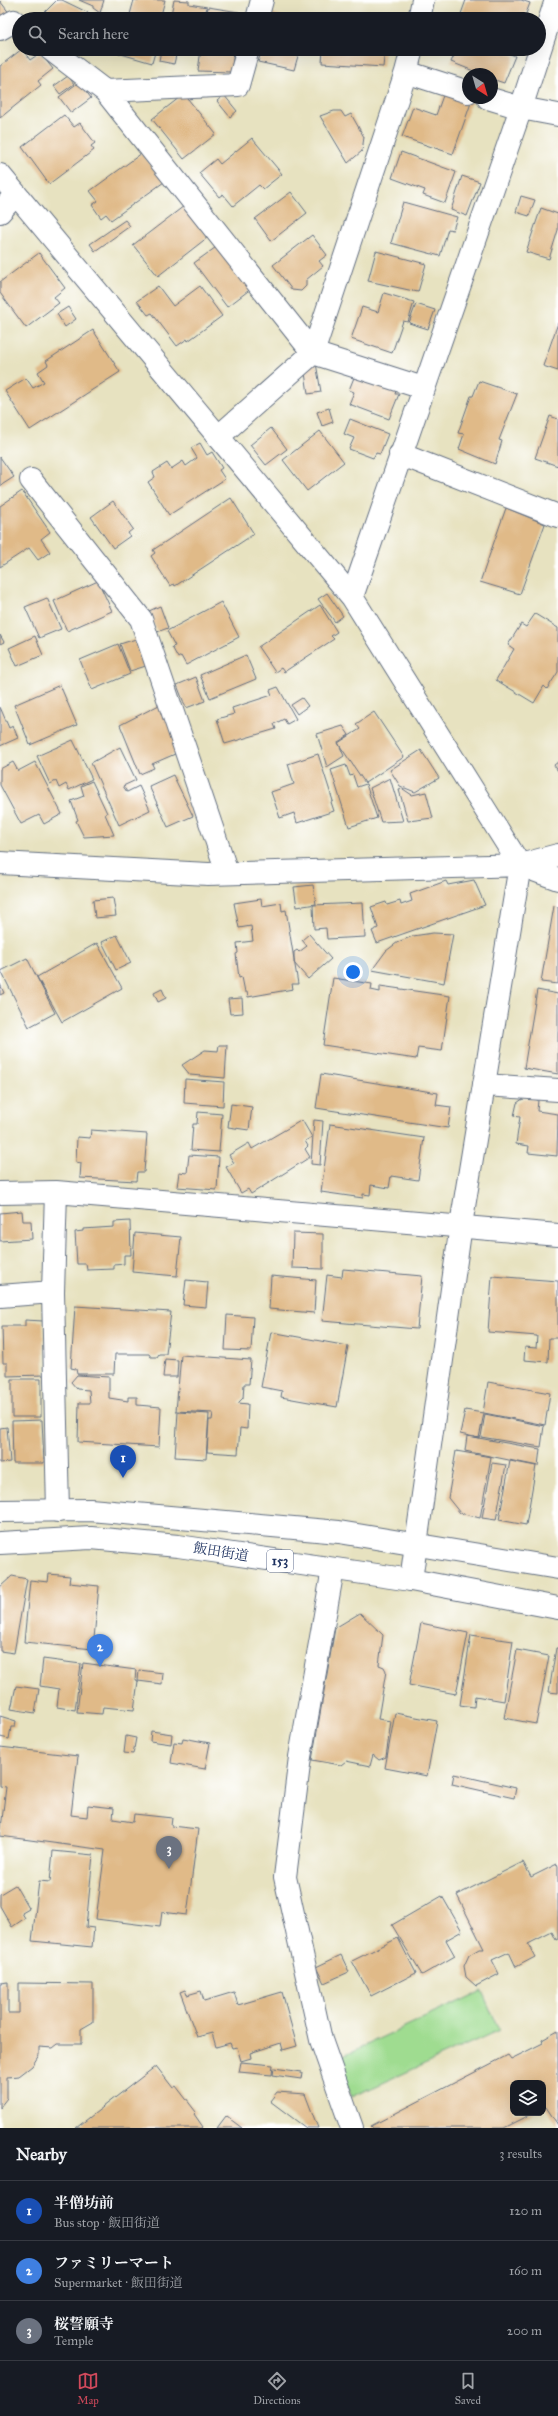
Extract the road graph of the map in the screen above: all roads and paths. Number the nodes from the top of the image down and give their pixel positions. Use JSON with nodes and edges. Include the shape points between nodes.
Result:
{"nodes":[{"id":1,"x":261,"y":0,"type":"edge"},
{"id":2,"x":266,"y":0,"type":"edge"},
{"id":3,"x":423,"y":0,"type":"edge"},
{"id":4,"x":556,"y":0,"type":"edge"},
{"id":5,"x":258,"y":12,"type":"edge"},
{"id":6,"x":420,"y":12,"type":"edge"},
{"id":7,"x":12,"y":22,"type":"edge"},
{"id":8,"x":0,"y":29,"type":"edge"},
{"id":9,"x":546,"y":31,"type":"edge"},
{"id":10,"x":59,"y":56,"type":"edge"},
{"id":11,"x":246,"y":56,"type":"edge"},
{"id":12,"x":410,"y":56,"type":"edge"},
{"id":13,"x":538,"y":56,"type":"edge"},
{"id":14,"x":406,"y":72,"type":"junction"},
{"id":15,"x":462,"y":90,"type":"edge"},
{"id":16,"x":105,"y":91,"type":"junction"},
{"id":17,"x":498,"y":101,"type":"edge"},
{"id":18,"x":521,"y":108,"type":"junction"},
{"id":19,"x":558,"y":115,"type":"edge"},
{"id":20,"x":0,"y":175,"type":"edge"},
{"id":21,"x":16,"y":194,"type":"junction"},
{"id":22,"x":0,"y":212,"type":"edge"},
{"id":23,"x":313,"y":353,"type":"junction"},
{"id":24,"x":422,"y":388,"type":"junction"},
{"id":25,"x":218,"y":436,"type":"junction"},
{"id":26,"x":400,"y":454,"type":"junction"},
{"id":27,"x":31,"y":480,"type":"dead end"},
{"id":28,"x":558,"y":516,"type":"edge"},
{"id":29,"x":352,"y":597,"type":"junction"},
{"id":30,"x":558,"y":855,"type":"edge"},
{"id":31,"x":0,"y":863,"type":"edge"},
{"id":32,"x":520,"y":865,"type":"junction"},
{"id":33,"x":227,"y":872,"type":"junction"},
{"id":34,"x":558,"y":879,"type":"edge"},
{"id":35,"x":484,"y":1085,"type":"junction"},
{"id":36,"x":558,"y":1090,"type":"edge"},
{"id":37,"x":0,"y":1192,"type":"edge"},
{"id":38,"x":56,"y":1192,"type":"junction"},
{"id":39,"x":461,"y":1226,"type":"junction"},
{"id":40,"x":558,"y":1235,"type":"edge"},
{"id":41,"x":53,"y":1292,"type":"junction"},
{"id":42,"x":0,"y":1296,"type":"edge"},
{"id":43,"x":0,"y":1511,"type":"edge"},
{"id":44,"x":58,"y":1511,"type":"junction"},
{"id":45,"x":0,"y":1543,"type":"edge"},
{"id":46,"x":417,"y":1544,"type":"junction"},
{"id":47,"x":558,"y":1568,"type":"edge"},
{"id":48,"x":333,"y":1569,"type":"junction"},
{"id":49,"x":411,"y":1580,"type":"junction"},
{"id":50,"x":558,"y":1608,"type":"edge"},
{"id":51,"x":352,"y":2128,"type":"edge"}],
"edges":[{"from":1,"to":2,"type":"main road"},
{"from":1,"to":5,"type":"main road"},
{"from":3,"to":6,"type":"main road"},
{"from":4,"to":9,"type":"main road"},
{"from":7,"to":8,"type":"main road"},
{"from":10,"to":16,"type":"main road"},
{"from":11,"to":16,"type":"main road","via":[[238,85]]},
{"from":12,"to":14,"type":"main road"},
{"from":13,"to":18,"type":"main road"},
{"from":14,"to":15,"type":"main road"},
{"from":14,"to":23,"type":"main road"},
{"from":16,"to":23,"type":"main road"},
{"from":17,"to":18,"type":"main road"},
{"from":18,"to":19,"type":"main road"},
{"from":18,"to":24,"type":"main road"},
{"from":20,"to":21,"type":"main road"},
{"from":21,"to":22,"type":"main road"},
{"from":21,"to":25,"type":"main road"},
{"from":23,"to":24,"type":"main road"},
{"from":23,"to":25,"type":"main road"},
{"from":24,"to":26,"type":"main road"},
{"from":25,"to":29,"type":"main road"},
{"from":26,"to":28,"type":"main road"},
{"from":26,"to":29,"type":"main road"},
{"from":27,"to":33,"type":"main road","via":[[141,619]]},
{"from":29,"to":32,"type":"main road"},
{"from":30,"to":32,"type":"main road"},
{"from":31,"to":33,"type":"main road","via":[[208,874]]},
{"from":32,"to":33,"type":"main road"},
{"from":32,"to":34,"type":"main road"},
{"from":32,"to":35,"type":"main road"},
{"from":35,"to":36,"type":"main road"},
{"from":35,"to":39,"type":"main road"},
{"from":37,"to":38,"type":"main road"},
{"from":38,"to":39,"type":"main road"},
{"from":38,"to":41,"type":"main road"},
{"from":39,"to":40,"type":"main road"},
{"from":39,"to":46,"type":"main road"},
{"from":41,"to":42,"type":"main road"},
{"from":41,"to":44,"type":"main road"},
{"from":43,"to":44,"type":"main road","name":"飯田街道"},
{"from":44,"to":46,"type":"main road","name":"飯田街道","via":[[90,1510],[339,1532]]},
{"from":45,"to":48,"type":"main road","name":"飯田街道","number":"153","via":[[91,1538],[178,1546]]},
{"from":46,"to":47,"type":"main road","name":"飯田街道"},
{"from":46,"to":49,"type":"main road"},
{"from":48,"to":49,"type":"main road","name":"飯田街道","number":"153"},
{"from":48,"to":51,"type":"main road","via":[[300,1757],[285,1877],[321,2040]]},
{"from":49,"to":50,"type":"main road","name":"飯田街道","number":"153"}]}
